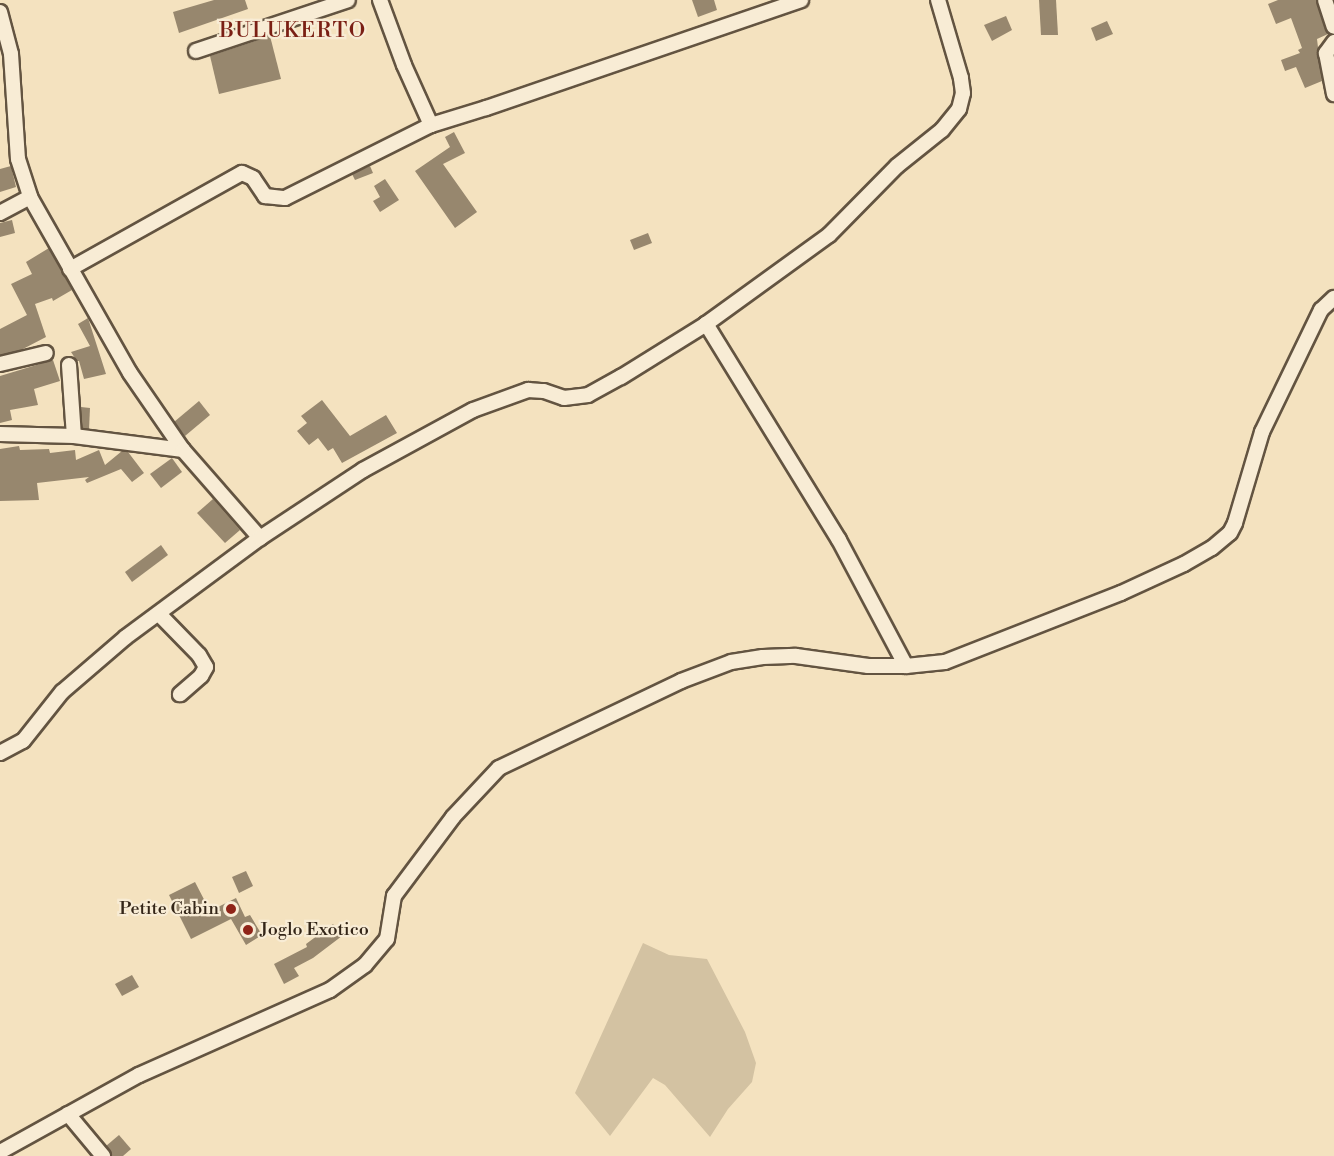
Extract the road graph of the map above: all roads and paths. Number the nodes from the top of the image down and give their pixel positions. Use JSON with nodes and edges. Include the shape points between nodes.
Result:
{"nodes":[{"id":1,"x":348,"y":0,"type":"edge"},
{"id":2,"x":380,"y":0,"type":"edge"},
{"id":3,"x":801,"y":0,"type":"edge"},
{"id":4,"x":938,"y":0,"type":"edge"},
{"id":5,"x":1325,"y":0,"type":"edge"},
{"id":6,"x":0,"y":12,"type":"edge"},
{"id":7,"x":1334,"y":27,"type":"edge"},
{"id":8,"x":1334,"y":42,"type":"edge"},
{"id":9,"x":196,"y":51,"type":"dead end"},
{"id":10,"x":1334,"y":94,"type":"edge"},
{"id":11,"x":431,"y":124,"type":"junction"},
{"id":12,"x":30,"y":197,"type":"junction"},
{"id":13,"x":0,"y":213,"type":"edge"},
{"id":14,"x":70,"y":269,"type":"junction"},
{"id":15,"x":1334,"y":298,"type":"edge"},
{"id":16,"x":706,"y":324,"type":"junction"},
{"id":17,"x":45,"y":353,"type":"dead end"},
{"id":18,"x":0,"y":364,"type":"edge"},
{"id":19,"x":69,"y":364,"type":"dead end"},
{"id":20,"x":0,"y":434,"type":"edge"},
{"id":21,"x":74,"y":436,"type":"junction"},
{"id":22,"x":183,"y":450,"type":"junction"},
{"id":23,"x":260,"y":538,"type":"junction"},
{"id":24,"x":159,"y":614,"type":"junction"},
{"id":25,"x":906,"y":666,"type":"junction"},
{"id":26,"x":180,"y":694,"type":"dead end"},
{"id":27,"x":0,"y":753,"type":"edge"},
{"id":28,"x":68,"y":1114,"type":"junction"},
{"id":29,"x":0,"y":1152,"type":"edge"},
{"id":30,"x":103,"y":1156,"type":"edge"}],
"edges":[{"from":1,"to":9,"type":"street"},
{"from":2,"to":11,"type":"street"},
{"from":3,"to":11,"type":"street"},
{"from":4,"to":16,"type":"street","via":[[961,78],[959,109],[942,130],[897,166],[830,235]]},
{"from":5,"to":7,"type":"street"},
{"from":6,"to":12,"type":"street","via":[[12,65],[18,159]]},
{"from":8,"to":10,"type":"street","via":[[1326,53]]},
{"from":11,"to":14,"type":"street","via":[[285,198],[265,196],[253,178],[242,173]]},
{"from":12,"to":13,"type":"street"},
{"from":12,"to":14,"type":"street"},
{"from":14,"to":22,"type":"street","via":[[130,373]]},
{"from":15,"to":25,"type":"street","via":[[1321,310],[1262,432],[1240,513],[1224,539],[1184,564],[1068,615],[945,662]]},
{"from":16,"to":23,"type":"street","via":[[588,395],[564,398],[528,390],[472,410],[363,470]]},
{"from":16,"to":25,"type":"street","via":[[838,540]]},
{"from":17,"to":18,"type":"street"},
{"from":19,"to":21,"type":"street"},
{"from":20,"to":21,"type":"street"},
{"from":21,"to":22,"type":"street"},
{"from":22,"to":23,"type":"street"},
{"from":23,"to":24,"type":"street"},
{"from":24,"to":26,"type":"street","via":[[206,667]]},
{"from":24,"to":27,"type":"street","via":[[62,692],[22,741]]},
{"from":25,"to":28,"type":"street","via":[[868,666],[796,656],[731,662],[681,681],[499,768],[453,817],[394,896],[387,939],[365,965],[330,990],[139,1076]]},
{"from":28,"to":29,"type":"street"},
{"from":28,"to":30,"type":"street"}]}
